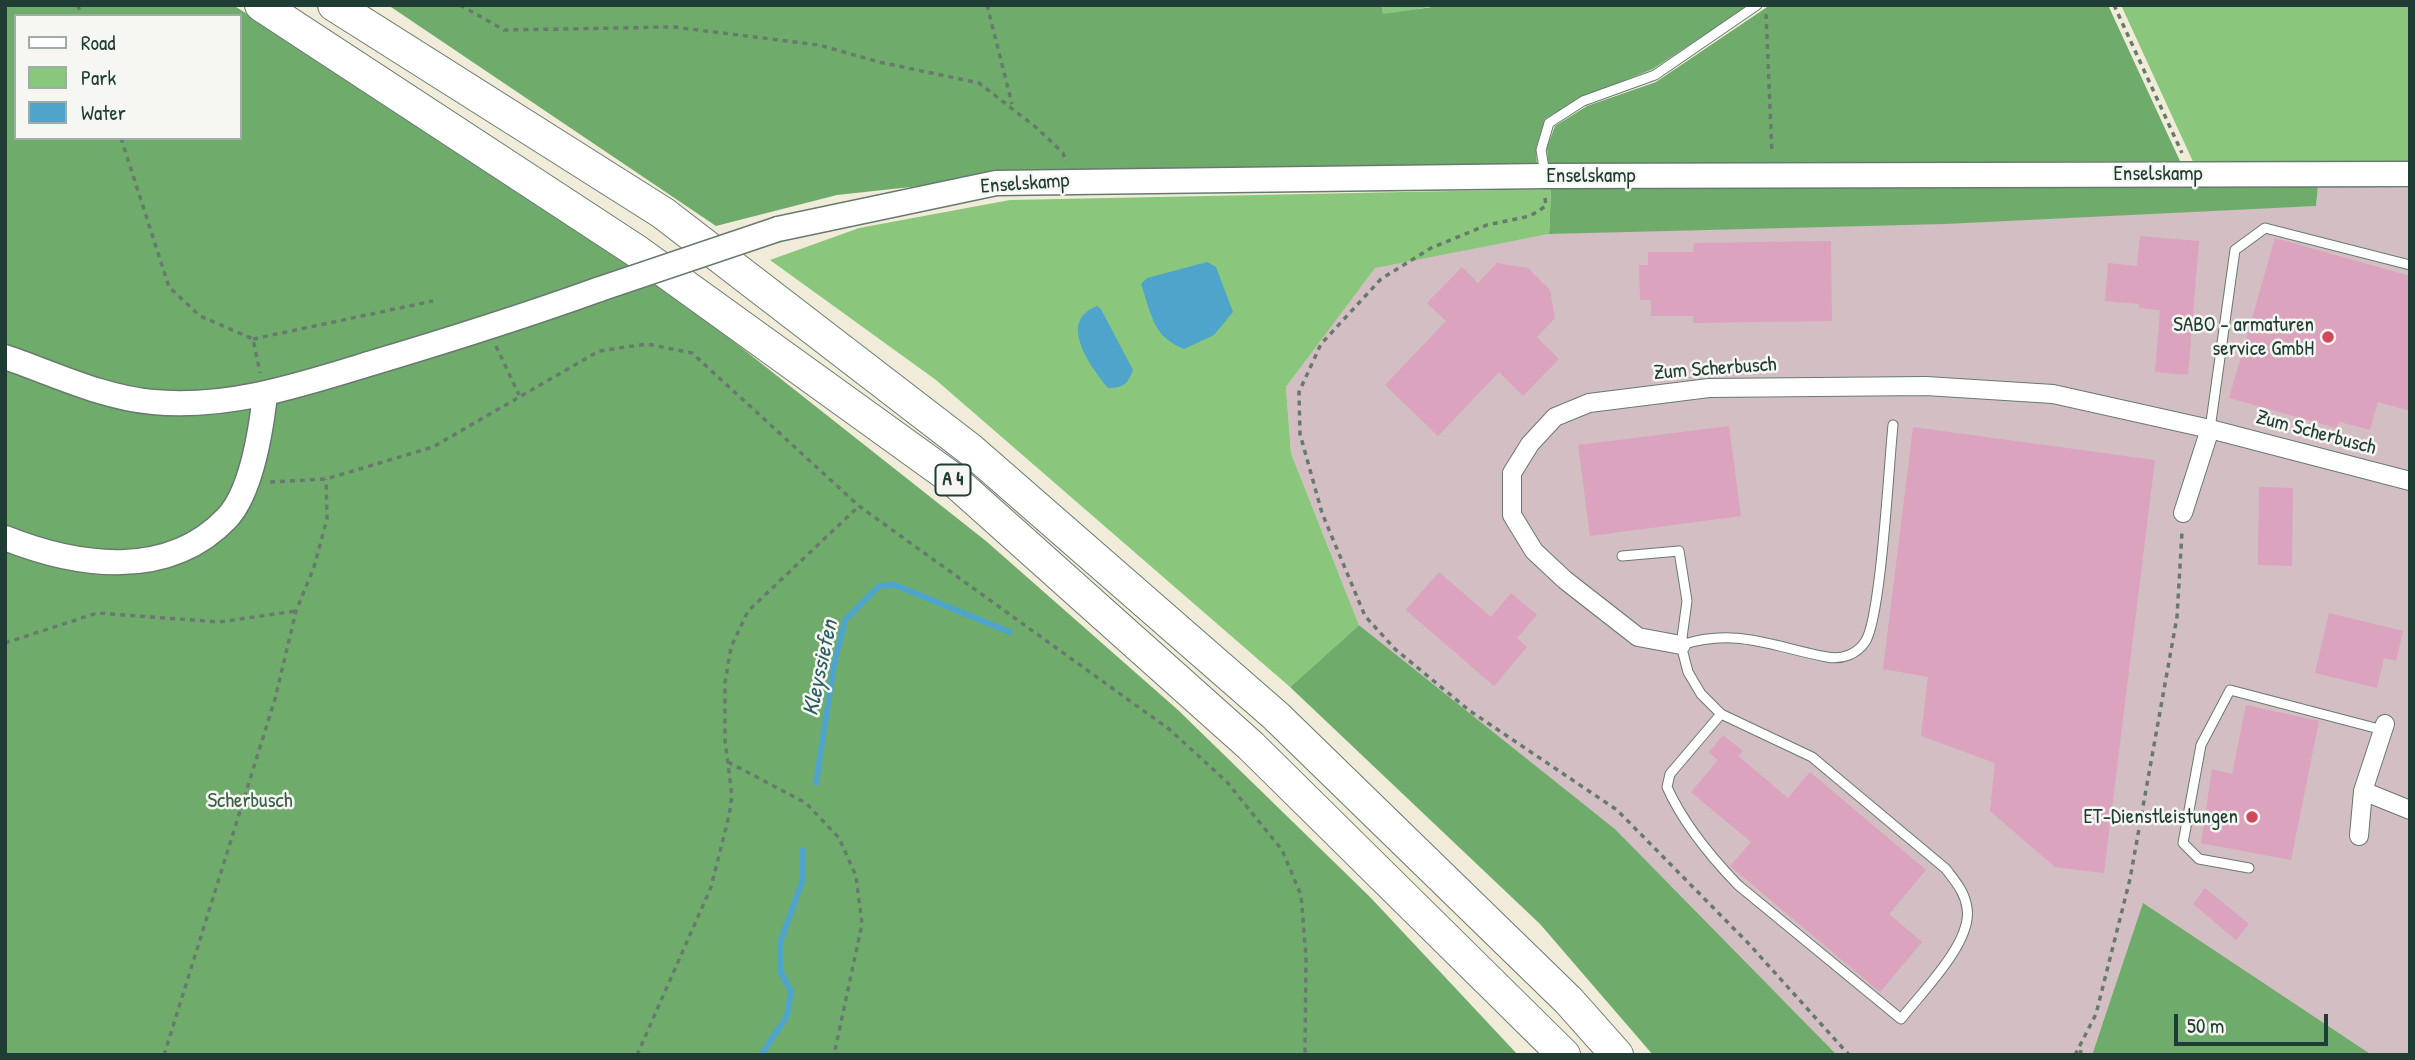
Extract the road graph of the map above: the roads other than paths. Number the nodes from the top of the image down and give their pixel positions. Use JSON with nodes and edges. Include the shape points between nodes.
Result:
{"nodes":[{"id":1,"x":261,"y":5,"type":"edge"},
{"id":2,"x":334,"y":5,"type":"edge"},
{"id":3,"x":1758,"y":5,"type":"edge"},
{"id":4,"x":2410,"y":174,"type":"edge"},
{"id":5,"x":1545,"y":176,"type":"junction"},
{"id":6,"x":2410,"y":265,"type":"edge"},
{"id":7,"x":5,"y":357,"type":"edge"},
{"id":8,"x":265,"y":395,"type":"junction"},
{"id":9,"x":1893,"y":425,"type":"dead end"},
{"id":10,"x":2210,"y":429,"type":"junction"},
{"id":11,"x":2410,"y":481,"type":"edge"},
{"id":12,"x":2183,"y":513,"type":"road end"},
{"id":13,"x":5,"y":538,"type":"edge"},
{"id":14,"x":1622,"y":556,"type":"dead end"},
{"id":15,"x":1681,"y":645,"type":"junction"},
{"id":16,"x":1721,"y":714,"type":"junction"},
{"id":17,"x":2384,"y":727,"type":"joint"},
{"id":18,"x":2363,"y":791,"type":"junction"},
{"id":19,"x":2410,"y":810,"type":"edge"},
{"id":20,"x":2359,"y":836,"type":"dead end"},
{"id":21,"x":2249,"y":868,"type":"dead end"},
{"id":22,"x":1564,"y":1055,"type":"edge"},
{"id":23,"x":1617,"y":1055,"type":"edge"}],
"edges":[{"from":1,"to":22,"type":"highway","number":"A 4","via":[[638,252],[950,477],[1251,746]]},
{"from":2,"to":23,"type":"highway","number":"A 4","via":[[663,214],[971,450],[1276,716],[1569,1000]]},
{"from":3,"to":5,"type":"lane","via":[[1655,75],[1583,101],[1549,123],[1541,150]]},
{"from":4,"to":5,"type":"main road","name":"Enselskamp"},
{"from":5,"to":8,"type":"main road","name":"Enselskamp","bridge":true,"via":[[996,183],[778,229],[488,327]]},
{"from":6,"to":10,"type":"lane","via":[[2265,228],[2235,250]]},
{"from":7,"to":8,"type":"main road","name":"Enselskamp","via":[[149,402],[191,405]]},
{"from":8,"to":13,"type":"main road","via":[[246,483],[228,517],[174,554],[126,564],[84,560]]},
{"from":9,"to":15,"type":"lane","via":[[1874,610],[1867,640],[1858,650],[1830,658],[1764,640],[1728,636]]},
{"from":10,"to":11,"type":"street","name":"Zum Scherbusch"},
{"from":10,"to":12,"type":"street"},
{"from":10,"to":15,"type":"street","name":"Zum Scherbusch","via":[[2053,394],[1926,386],[1709,388],[1589,403],[1555,417],[1512,473],[1512,515],[1534,551],[1638,637]]},
{"from":14,"to":15,"type":"lane","via":[[1679,551],[1687,601]]},
{"from":15,"to":16,"type":"lane","via":[[1688,672]]},
{"from":16,"to":16,"type":"lane","via":[[1812,757],[1946,869],[1961,888],[1968,909],[1957,947],[1901,1019],[1738,885],[1674,802],[1667,787],[1670,774]]},
{"from":17,"to":18,"type":"street"},
{"from":17,"to":21,"type":"lane","via":[[2230,690],[2201,746],[2183,843],[2199,859]]},
{"from":18,"to":19,"type":"street"},
{"from":18,"to":20,"type":"street"}]}
